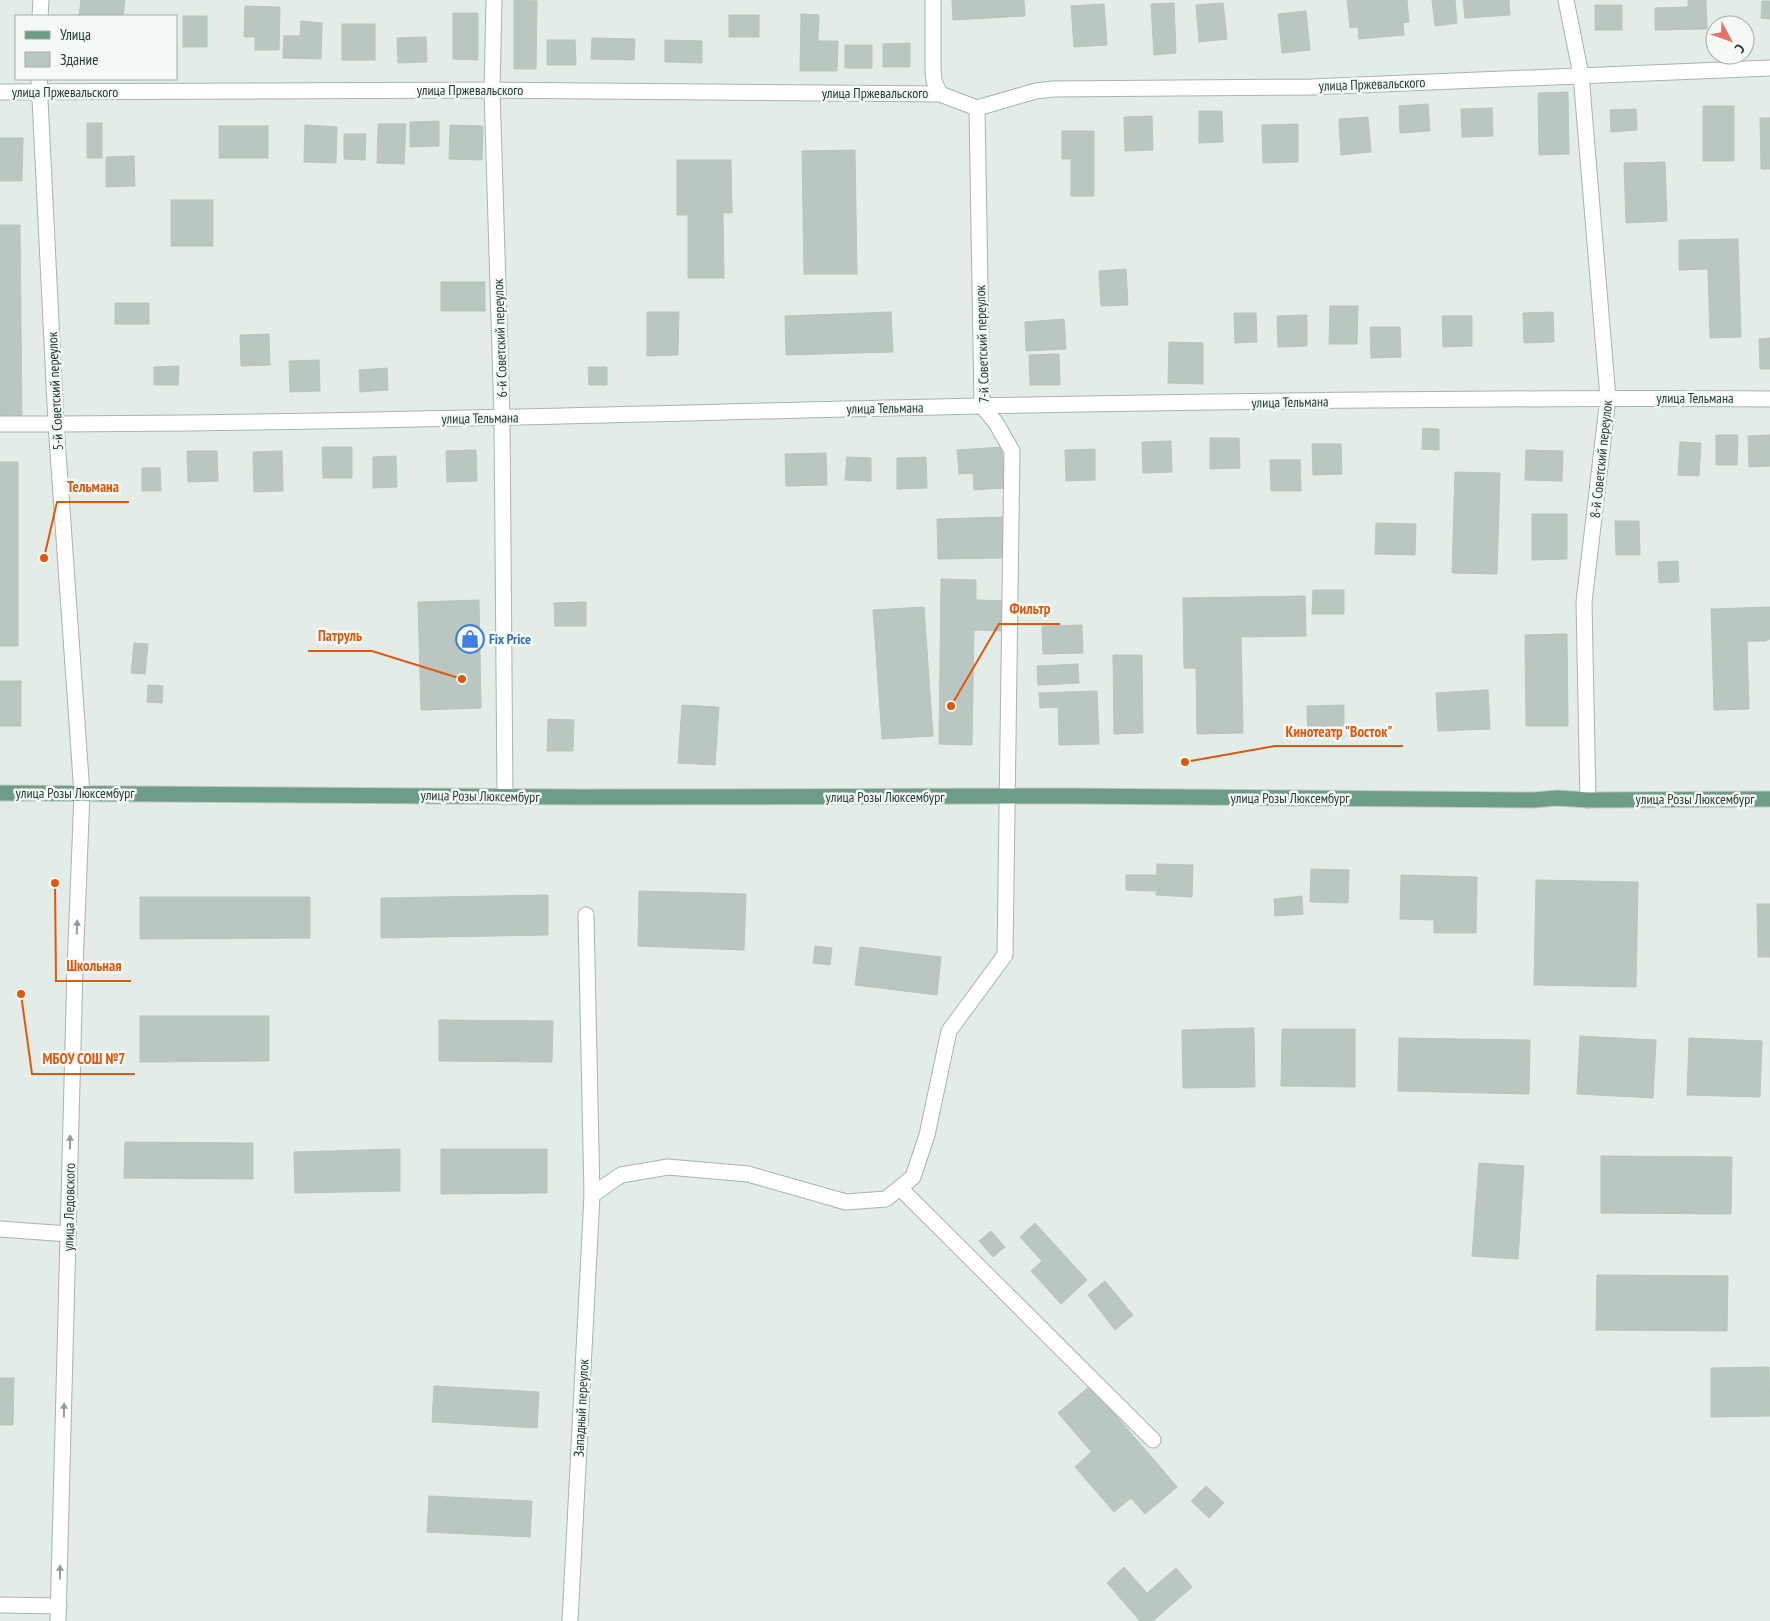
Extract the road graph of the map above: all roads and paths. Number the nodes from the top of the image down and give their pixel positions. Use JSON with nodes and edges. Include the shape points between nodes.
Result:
{"nodes":[{"id":1,"x":41,"y":0,"type":"edge"},
{"id":2,"x":494,"y":0,"type":"edge"},
{"id":3,"x":933,"y":0,"type":"edge"},
{"id":4,"x":1566,"y":0,"type":"edge"},
{"id":5,"x":40,"y":15,"type":"edge"},
{"id":6,"x":1770,"y":68,"type":"edge"},
{"id":7,"x":1581,"y":75,"type":"junction"},
{"id":8,"x":39,"y":86,"type":"edge"},
{"id":9,"x":492,"y":90,"type":"junction"},
{"id":10,"x":0,"y":92,"type":"edge"},
{"id":11,"x":940,"y":94,"type":"junction"},
{"id":12,"x":977,"y":108,"type":"junction"},
{"id":13,"x":1608,"y":398,"type":"junction"},
{"id":14,"x":1770,"y":399,"type":"edge"},
{"id":15,"x":982,"y":406,"type":"junction"},
{"id":16,"x":502,"y":418,"type":"junction"},
{"id":17,"x":0,"y":424,"type":"edge"},
{"id":18,"x":56,"y":424,"type":"junction"},
{"id":19,"x":0,"y":793,"type":"edge"},
{"id":20,"x":82,"y":794,"type":"junction"},
{"id":21,"x":505,"y":796,"type":"junction"},
{"id":22,"x":1008,"y":797,"type":"junction"},
{"id":23,"x":1770,"y":799,"type":"edge"},
{"id":24,"x":1588,"y":800,"type":"junction"},
{"id":25,"x":586,"y":915,"type":"dead end"},
{"id":26,"x":900,"y":1188,"type":"junction"},
{"id":27,"x":592,"y":1194,"type":"junction"},
{"id":28,"x":0,"y":1229,"type":"edge"},
{"id":29,"x":68,"y":1234,"type":"junction"},
{"id":30,"x":1153,"y":1440,"type":"dead end"},
{"id":31,"x":0,"y":1605,"type":"edge"},
{"id":32,"x":59,"y":1613,"type":"edge"},
{"id":33,"x":570,"y":1621,"type":"edge"}],
"edges":[{"from":1,"to":5,"type":"street"},
{"from":2,"to":9,"type":"street","name":"6-й Советский переулок"},
{"from":3,"to":11,"type":"street","via":[[933,70]]},
{"from":4,"to":7,"type":"street","name":"8-й Советский переулок"},
{"from":6,"to":7,"type":"street","name":"улица Пржевальского"},
{"from":7,"to":12,"type":"street","name":"улица Пржевальского","via":[[1311,87],[1054,89]]},
{"from":7,"to":13,"type":"street","name":"8-й Советский переулок"},
{"from":8,"to":9,"type":"street","name":"улица Пржевальского"},
{"from":8,"to":10,"type":"street","name":"улица Пржевальского"},
{"from":8,"to":18,"type":"street","name":"5-й Советский переулок"},
{"from":9,"to":11,"type":"street","name":"улица Пржевальского"},
{"from":9,"to":16,"type":"street","name":"6-й Советский переулок"},
{"from":11,"to":12,"type":"street"},
{"from":12,"to":15,"type":"street","name":"7-й Советский переулок"},
{"from":13,"to":14,"type":"street","name":"улица Тельмана"},
{"from":13,"to":15,"type":"street","name":"улица Тельмана"},
{"from":13,"to":24,"type":"street","name":"8-й Советский переулок","via":[[1584,602]]},
{"from":15,"to":16,"type":"street","name":"улица Тельмана"},
{"from":15,"to":22,"type":"street","name":"7-й Советский переулок","via":[[1012,452]]},
{"from":16,"to":18,"type":"street","name":"улица Тельмана"},
{"from":16,"to":21,"type":"street","name":"6-й Советский переулок"},
{"from":17,"to":18,"type":"street","name":"улица Тельмана"},
{"from":18,"to":20,"type":"street","name":"5-й Советский переулок"},
{"from":19,"to":20,"type":"main road","name":"улица Розы Люксембург"},
{"from":20,"to":21,"type":"main road","name":"улица Розы Люксембург"},
{"from":29,"to":20,"type":"street","name":"улица Ледовского","one_way":true},
{"from":21,"to":22,"type":"main road","name":"улица Розы Люксембург"},
{"from":22,"to":24,"type":"main road","name":"улица Розы Люксембург"},
{"from":22,"to":26,"type":"street","name":"7-й Советский переулок","via":[[1005,955],[949,1031],[927,1135],[913,1178]]},
{"from":23,"to":24,"type":"main road","name":"улица Розы Люксембург"},
{"from":25,"to":27,"type":"street","name":"Западный переулок"},
{"from":26,"to":27,"type":"street","via":[[886,1199],[846,1202],[748,1174],[668,1168],[621,1175]]},
{"from":26,"to":30,"type":"street"},
{"from":27,"to":33,"type":"street","name":"Западный переулок"},
{"from":28,"to":29,"type":"street"},
{"from":32,"to":29,"type":"street","name":"улица Ледовского","one_way":true},
{"from":31,"to":32,"type":"street"}]}
